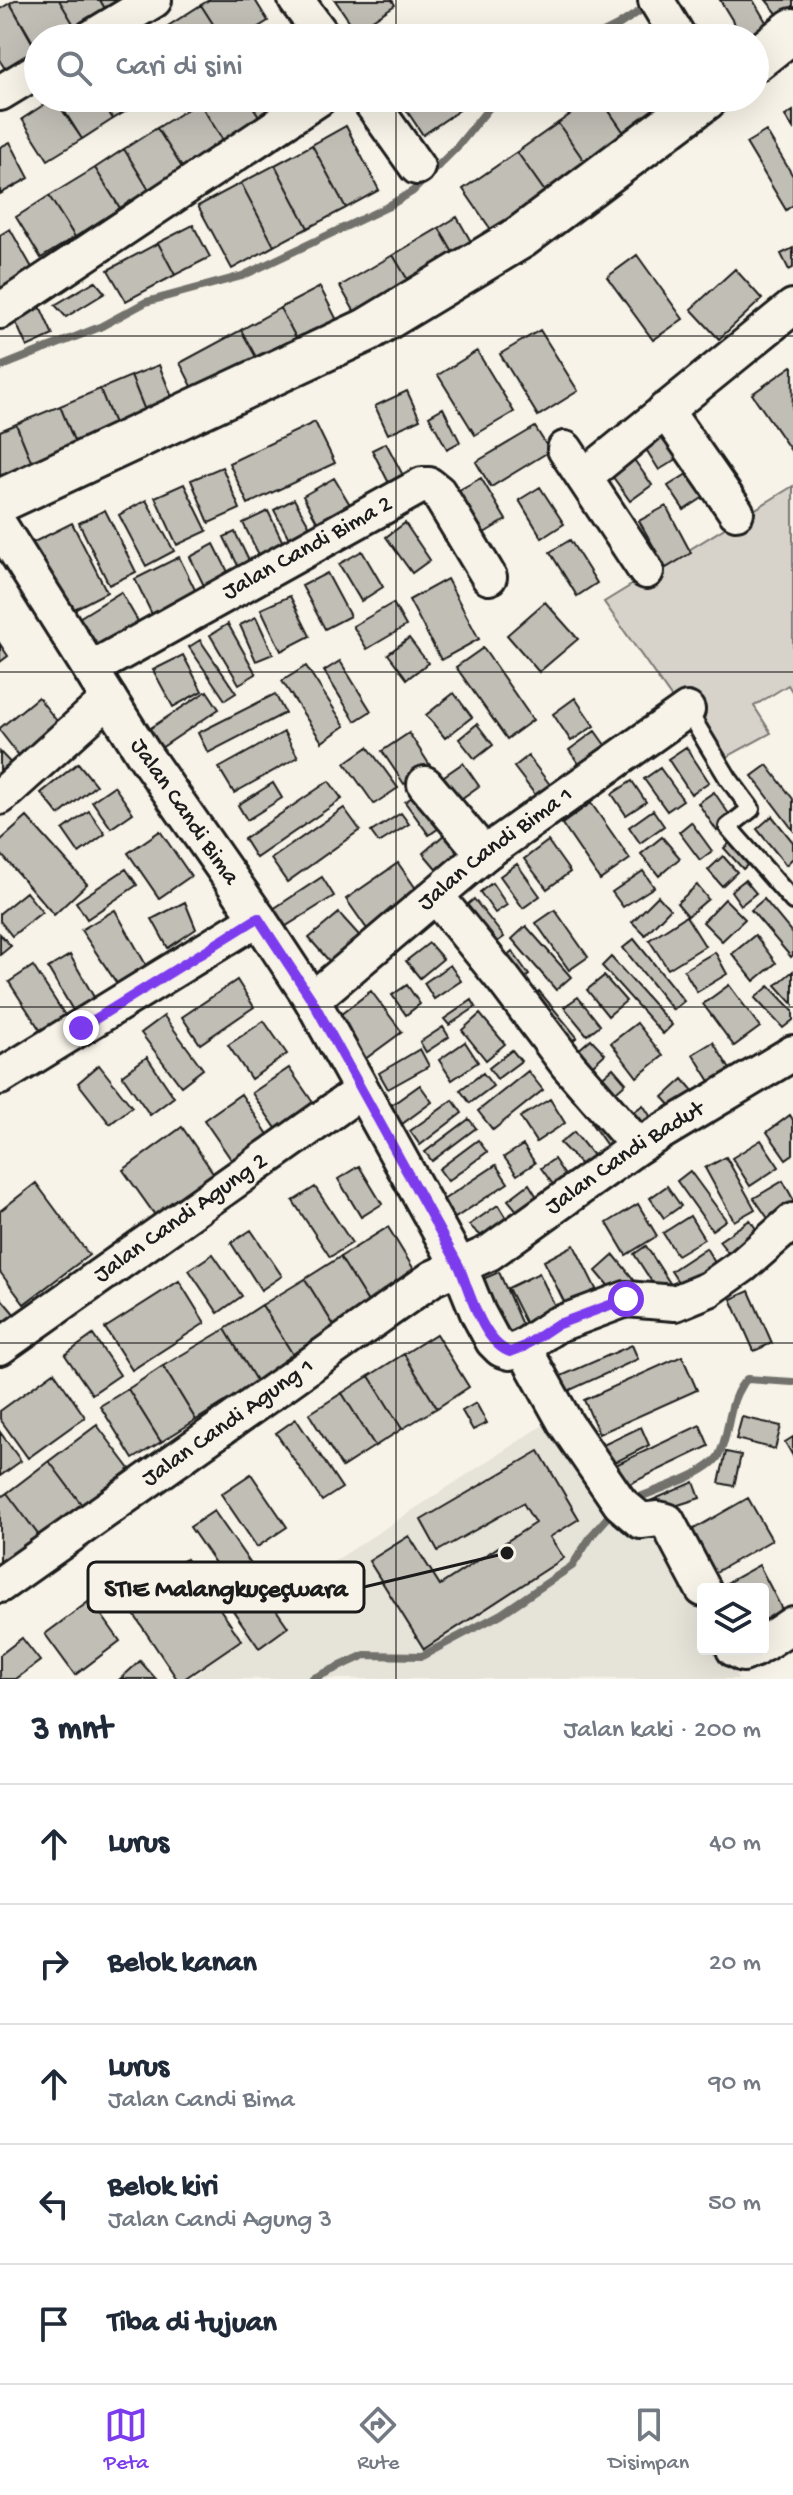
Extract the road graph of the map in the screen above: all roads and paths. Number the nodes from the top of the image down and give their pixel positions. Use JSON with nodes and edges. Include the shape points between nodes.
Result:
{"nodes":[{"id":1,"x":154,"y":0,"type":"edge"},
{"id":2,"x":296,"y":0,"type":"edge"},
{"id":3,"x":656,"y":0,"type":"edge"},
{"id":4,"x":114,"y":24,"type":"edge"},
{"id":5,"x":314,"y":24,"type":"edge"},
{"id":6,"x":670,"y":24,"type":"edge"},
{"id":7,"x":793,"y":30,"type":"edge"},
{"id":8,"x":769,"y":49,"type":"edge"},
{"id":9,"x":24,"y":78,"type":"edge"},
{"id":10,"x":0,"y":93,"type":"edge"},
{"id":11,"x":298,"y":112,"type":"edge"},
{"id":12,"x":378,"y":112,"type":"edge"},
{"id":13,"x":687,"y":112,"type":"edge"},
{"id":14,"x":417,"y":167,"type":"dead end"},
{"id":15,"x":0,"y":311,"type":"edge"},
{"id":16,"x":791,"y":313,"type":"edge"},
{"id":17,"x":665,"y":410,"type":"junction"},
{"id":18,"x":565,"y":449,"type":"dead end"},
{"id":19,"x":584,"y":477,"type":"junction"},
{"id":20,"x":0,"y":501,"type":"edge"},
{"id":21,"x":736,"y":512,"type":"dead end"},
{"id":22,"x":0,"y":526,"type":"edge"},
{"id":23,"x":646,"y":571,"type":"dead end"},
{"id":24,"x":489,"y":577,"type":"dead end"},
{"id":25,"x":91,"y":669,"type":"junction"},
{"id":26,"x":109,"y":699,"type":"junction"},
{"id":27,"x":687,"y":710,"type":"joint"},
{"id":28,"x":425,"y":784,"type":"dead end"},
{"id":29,"x":0,"y":797,"type":"edge"},
{"id":30,"x":484,"y":854,"type":"junction"},
{"id":31,"x":436,"y":896,"type":"junction"},
{"id":32,"x":793,"y":901,"type":"edge"},
{"id":33,"x":258,"y":918,"type":"junction"},
{"id":34,"x":312,"y":1000,"type":"junction"},
{"id":35,"x":793,"y":1053,"type":"edge"},
{"id":36,"x":0,"y":1077,"type":"edge"},
{"id":37,"x":361,"y":1091,"type":"junction"},
{"id":38,"x":638,"y":1146,"type":"junction"},
{"id":39,"x":793,"y":1221,"type":"edge"},
{"id":40,"x":459,"y":1266,"type":"junction"},
{"id":41,"x":0,"y":1347,"type":"edge"},
{"id":42,"x":523,"y":1347,"type":"junction"},
{"id":43,"x":700,"y":1583,"type":"edge"},
{"id":44,"x":0,"y":1585,"type":"edge"},
{"id":45,"x":793,"y":1624,"type":"edge"},
{"id":46,"x":769,"y":1638,"type":"edge"}],
"edges":[{"from":1,"to":4,"type":"street"},
{"from":2,"to":5,"type":"street"},
{"from":3,"to":6,"type":"street"},
{"from":7,"to":8,"type":"street"},
{"from":9,"to":10,"type":"street"},
{"from":11,"to":15,"type":"street"},
{"from":12,"to":14,"type":"street"},
{"from":13,"to":20,"type":"street","via":[[521,237],[367,330]]},
{"from":16,"to":17,"type":"street"},
{"from":17,"to":19,"type":"street"},
{"from":17,"to":21,"type":"street"},
{"from":18,"to":19,"type":"street"},
{"from":19,"to":23,"type":"street"},
{"from":22,"to":25,"type":"street","name":"Jalan Candi Bima"},
{"from":24,"to":25,"type":"street","name":"Jalan Candi Bima 2","via":[[438,492],[422,485]]},
{"from":25,"to":26,"type":"street","name":"Jalan Candi Bima"},
{"from":26,"to":29,"type":"street"},
{"from":26,"to":33,"type":"street","name":"Jalan Candi Bima"},
{"from":27,"to":30,"type":"street","name":"Jalan Candi Bima 1"},
{"from":27,"to":32,"type":"lane","via":[[751,809],[728,827]]},
{"from":28,"to":30,"type":"street"},
{"from":30,"to":31,"type":"street","name":"Jalan Candi Bima 1"},
{"from":31,"to":34,"type":"street","name":"Jalan Candi Bima 1"},
{"from":31,"to":38,"type":"street"},
{"from":33,"to":34,"type":"street","name":"Jalan Candi Bima"},
{"from":33,"to":36,"type":"street"},
{"from":34,"to":37,"type":"street","name":"Jalan Candi Bima"},
{"from":35,"to":38,"type":"street","name":"Jalan Candi Badut"},
{"from":37,"to":40,"type":"street","name":"Jalan Candi Bima"},
{"from":37,"to":41,"type":"street","name":"Jalan Candi Agung 2"},
{"from":38,"to":40,"type":"street","name":"Jalan Candi Badut","via":[[489,1253]]},
{"from":39,"to":42,"type":"street","via":[[709,1289],[675,1303],[626,1299],[556,1325]]},
{"from":40,"to":42,"type":"street","name":"Jalan Candi Bima","via":[[493,1341],[510,1352]]},
{"from":40,"to":44,"type":"street","name":"Jalan Candi Agung 1","via":[[433,1278]]},
{"from":42,"to":43,"type":"street","via":[[566,1424],[620,1503],[637,1520],[667,1521]]},
{"from":45,"to":46,"type":"street"}]}
